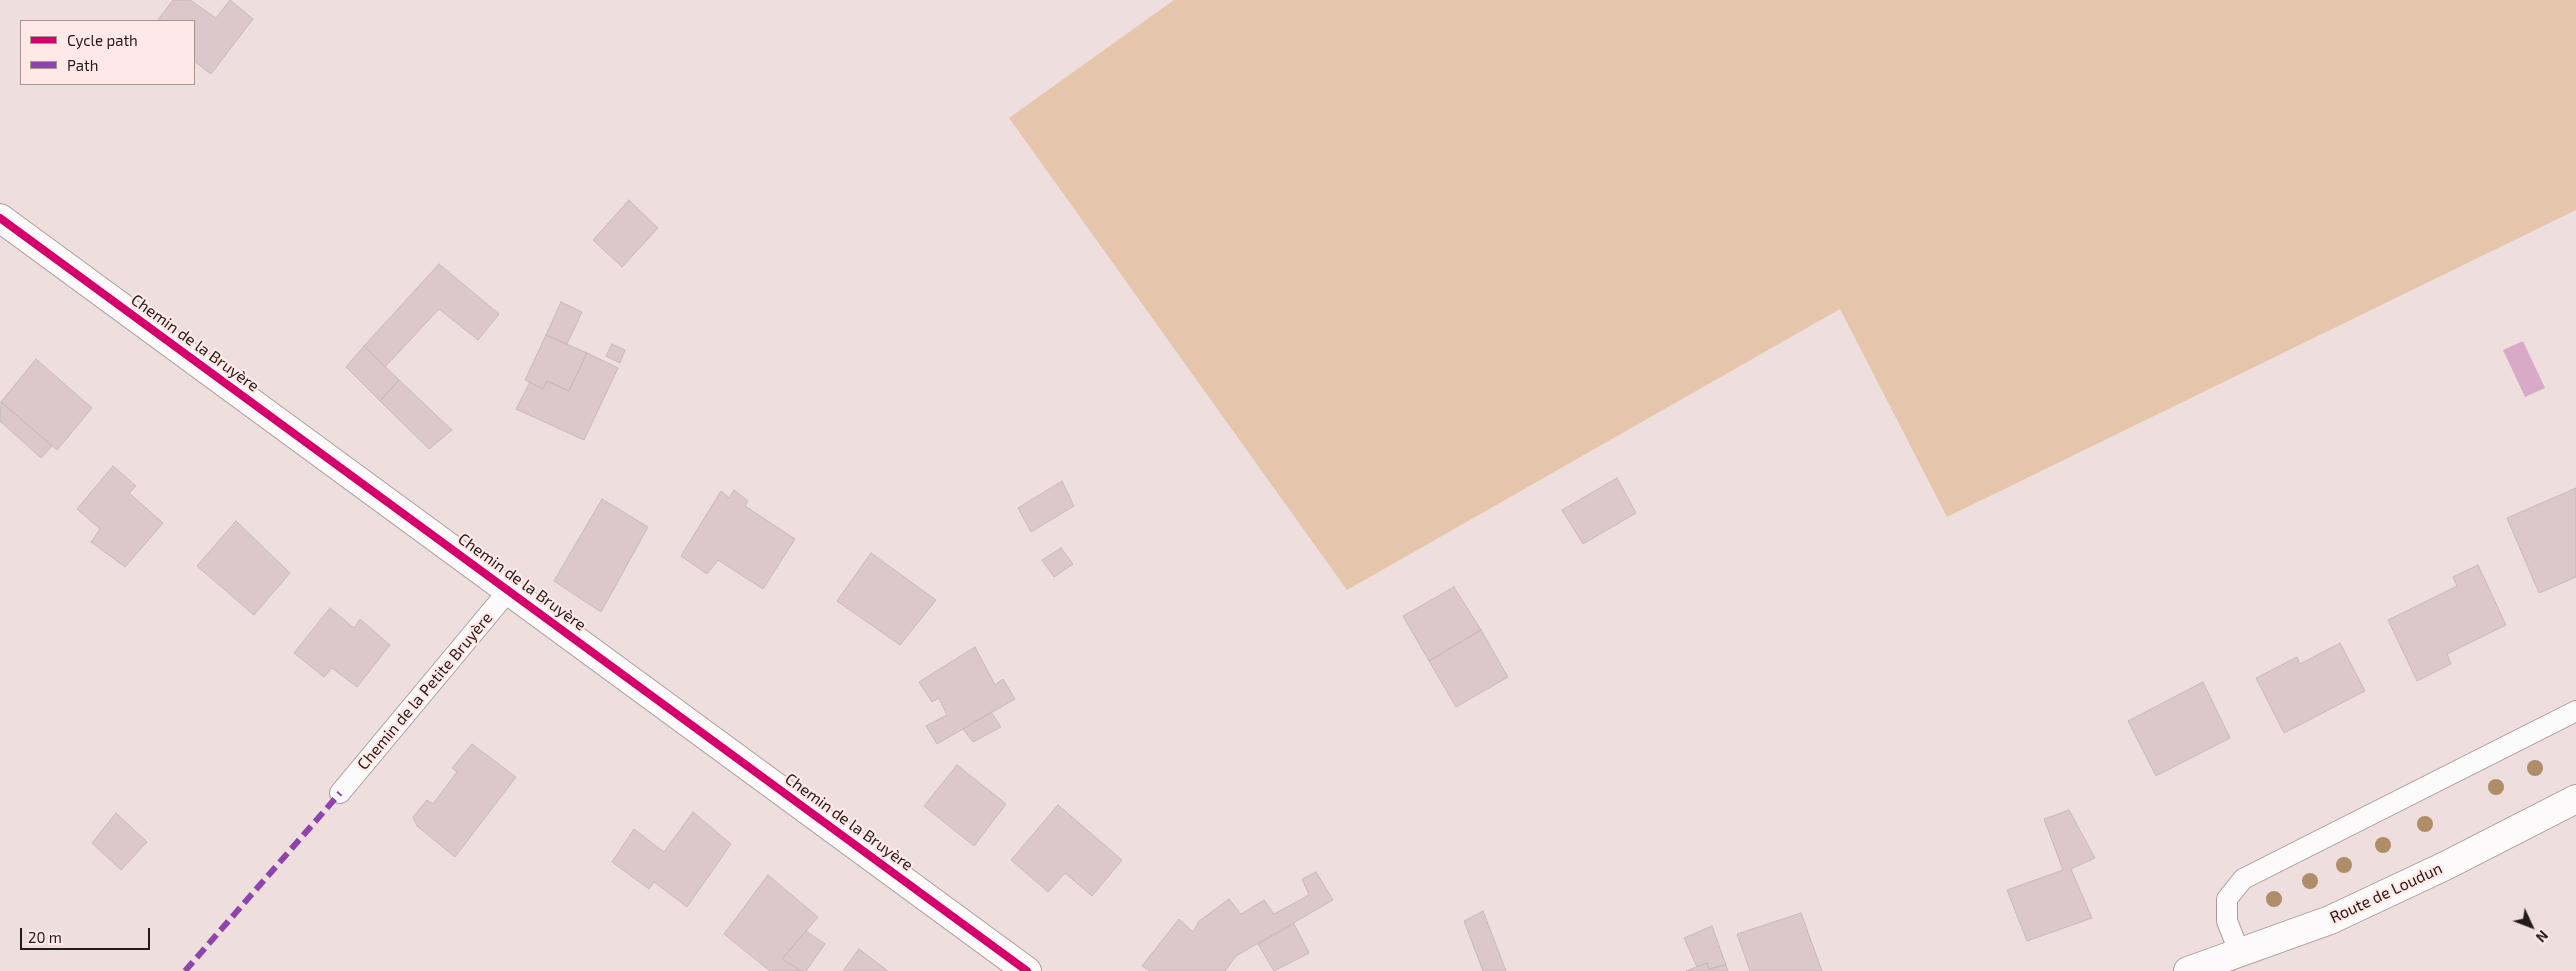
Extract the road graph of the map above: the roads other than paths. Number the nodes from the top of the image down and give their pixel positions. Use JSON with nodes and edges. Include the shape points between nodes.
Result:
{"nodes":[{"id":1,"x":0,"y":218,"type":"edge"},
{"id":2,"x":509,"y":590,"type":"junction"},
{"id":3,"x":2576,"y":712,"type":"edge"},
{"id":4,"x":340,"y":793,"type":"dead end"},
{"id":5,"x":2576,"y":799,"type":"edge"},
{"id":6,"x":2240,"y":954,"type":"junction"},
{"id":7,"x":1027,"y":971,"type":"edge"},
{"id":8,"x":2188,"y":971,"type":"edge"}],
"edges":[{"from":1,"to":2,"type":"street","name":"Chemin de la Bruyère"},
{"from":2,"to":4,"type":"lane","name":"Chemin de la Petite Bruyère"},
{"from":2,"to":7,"type":"street","name":"Chemin de la Bruyère"},
{"from":3,"to":6,"type":"lane","via":[[2243,879],[2227,899],[2227,922]]},
{"from":5,"to":6,"type":"street","name":"Route de Loudun","via":[[2330,920]]},
{"from":6,"to":8,"type":"street","name":"Route de Loudun"}]}
